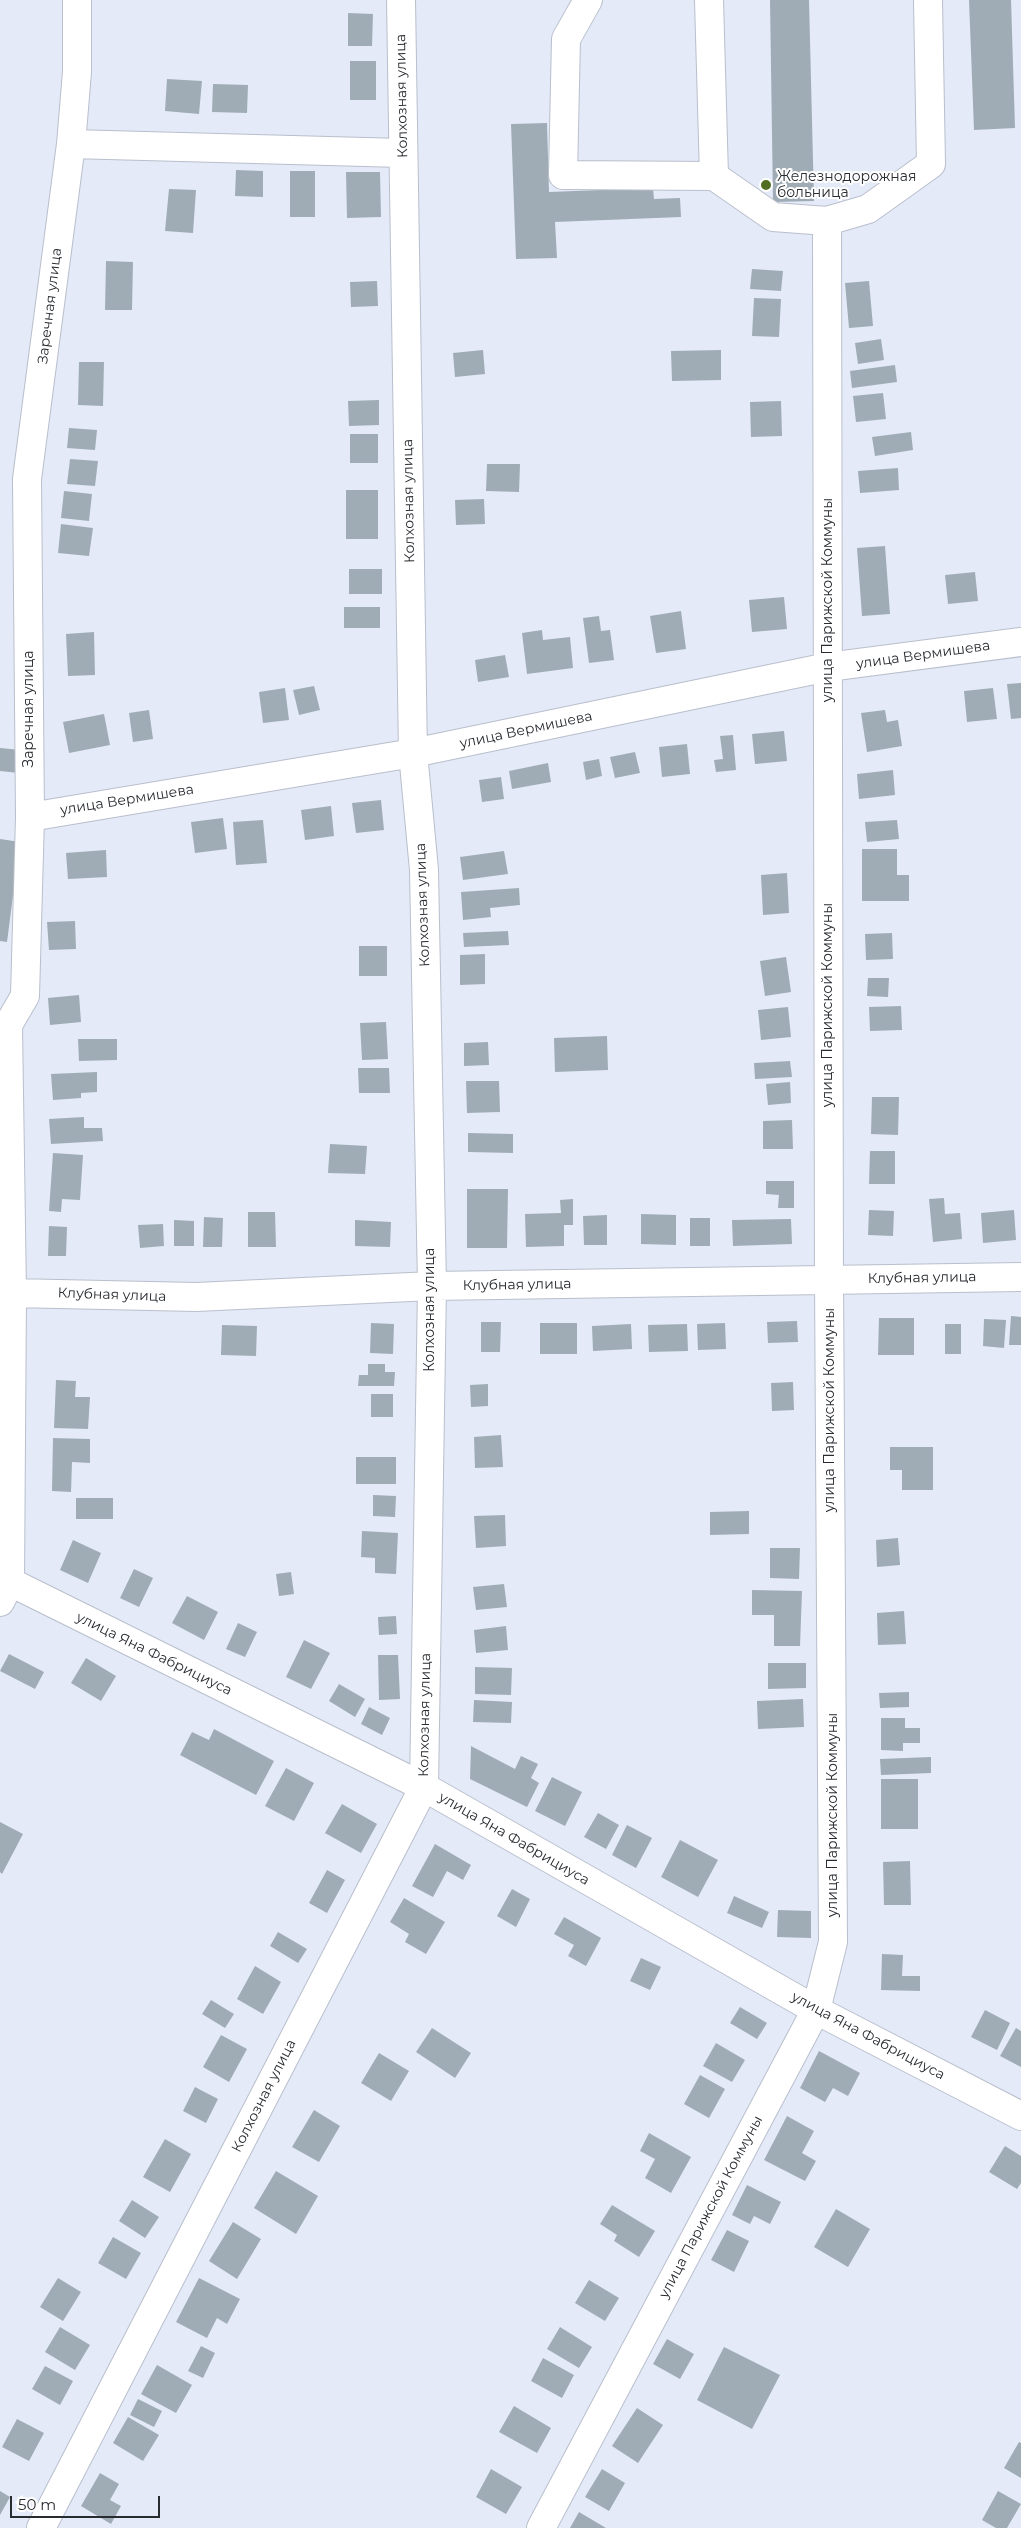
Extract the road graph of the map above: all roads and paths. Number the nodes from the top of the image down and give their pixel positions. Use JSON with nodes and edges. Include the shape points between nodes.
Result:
{"nodes":[{"id":1,"x":77,"y":0,"type":"edge"},
{"id":2,"x":400,"y":0,"type":"edge"},
{"id":3,"x":588,"y":0,"type":"edge"},
{"id":4,"x":709,"y":0,"type":"edge"},
{"id":5,"x":928,"y":1,"type":"edge"},
{"id":6,"x":71,"y":144,"type":"junction"},
{"id":7,"x":402,"y":153,"type":"junction"},
{"id":8,"x":714,"y":176,"type":"junction"},
{"id":9,"x":827,"y":221,"type":"junction"},
{"id":10,"x":1021,"y":642,"type":"edge"},
{"id":11,"x":828,"y":667,"type":"junction"},
{"id":12,"x":414,"y":753,"type":"junction"},
{"id":13,"x":30,"y":817,"type":"junction"},
{"id":14,"x":1021,"y":1277,"type":"edge"},
{"id":15,"x":829,"y":1279,"type":"junction"},
{"id":16,"x":432,"y":1286,"type":"junction"},
{"id":17,"x":12,"y":1292,"type":"junction"},
{"id":18,"x":3,"y":1587,"type":"edge"},
{"id":19,"x":424,"y":1787,"type":"junction"},
{"id":20,"x":816,"y":2010,"type":"junction"},
{"id":21,"x":1021,"y":2116,"type":"edge"},
{"id":22,"x":41,"y":2528,"type":"edge"},
{"id":23,"x":541,"y":2528,"type":"edge"}],
"edges":[{"from":1,"to":6,"type":"street","name":"Заречная улица","via":[[77,72]]},
{"from":2,"to":7,"type":"street","name":"Колхозная улица"},
{"from":3,"to":8,"type":"street","via":[[566,39],[563,175]]},
{"from":4,"to":8,"type":"street"},
{"from":5,"to":9,"type":"street","via":[[931,164],[868,210]]},
{"from":6,"to":7,"type":"street"},
{"from":6,"to":13,"type":"street","name":"Заречная улица","via":[[27,478]]},
{"from":7,"to":12,"type":"street","name":"Колхозная улица"},
{"from":8,"to":9,"type":"street","via":[[773,217]]},
{"from":9,"to":11,"type":"street","name":"улица Парижской Коммуны"},
{"from":10,"to":11,"type":"street","name":"улица Вермишева"},
{"from":11,"to":12,"type":"street","name":"улица Вермишева"},
{"from":11,"to":15,"type":"street","name":"улица Парижской Коммуны"},
{"from":12,"to":13,"type":"street","name":"улица Вермишева"},
{"from":12,"to":16,"type":"street","name":"Колхозная улица","via":[[424,870]]},
{"from":13,"to":17,"type":"street","name":"Заречная улица","via":[[25,996],[8,1025]]},
{"from":14,"to":15,"type":"street","name":"Клубная улица"},
{"from":15,"to":16,"type":"street","name":"Клубная улица"},
{"from":15,"to":20,"type":"street","name":"улица Парижской Коммуны","via":[[834,1942]]},
{"from":16,"to":17,"type":"street","name":"Клубная улица","via":[[196,1298]]},
{"from":16,"to":19,"type":"street","name":"Колхозная улица"},
{"from":17,"to":18,"type":"street","name":"Заречная улица"},
{"from":18,"to":19,"type":"street","name":"улица Яна Фабрициуса"},
{"from":19,"to":20,"type":"street","name":"улица Яна Фабрициуса"},
{"from":19,"to":22,"type":"street","name":"Колхозная улица"},
{"from":20,"to":21,"type":"street","name":"улица Яна Фабрициуса"},
{"from":20,"to":23,"type":"street","name":"улица Парижской Коммуны"}]}
